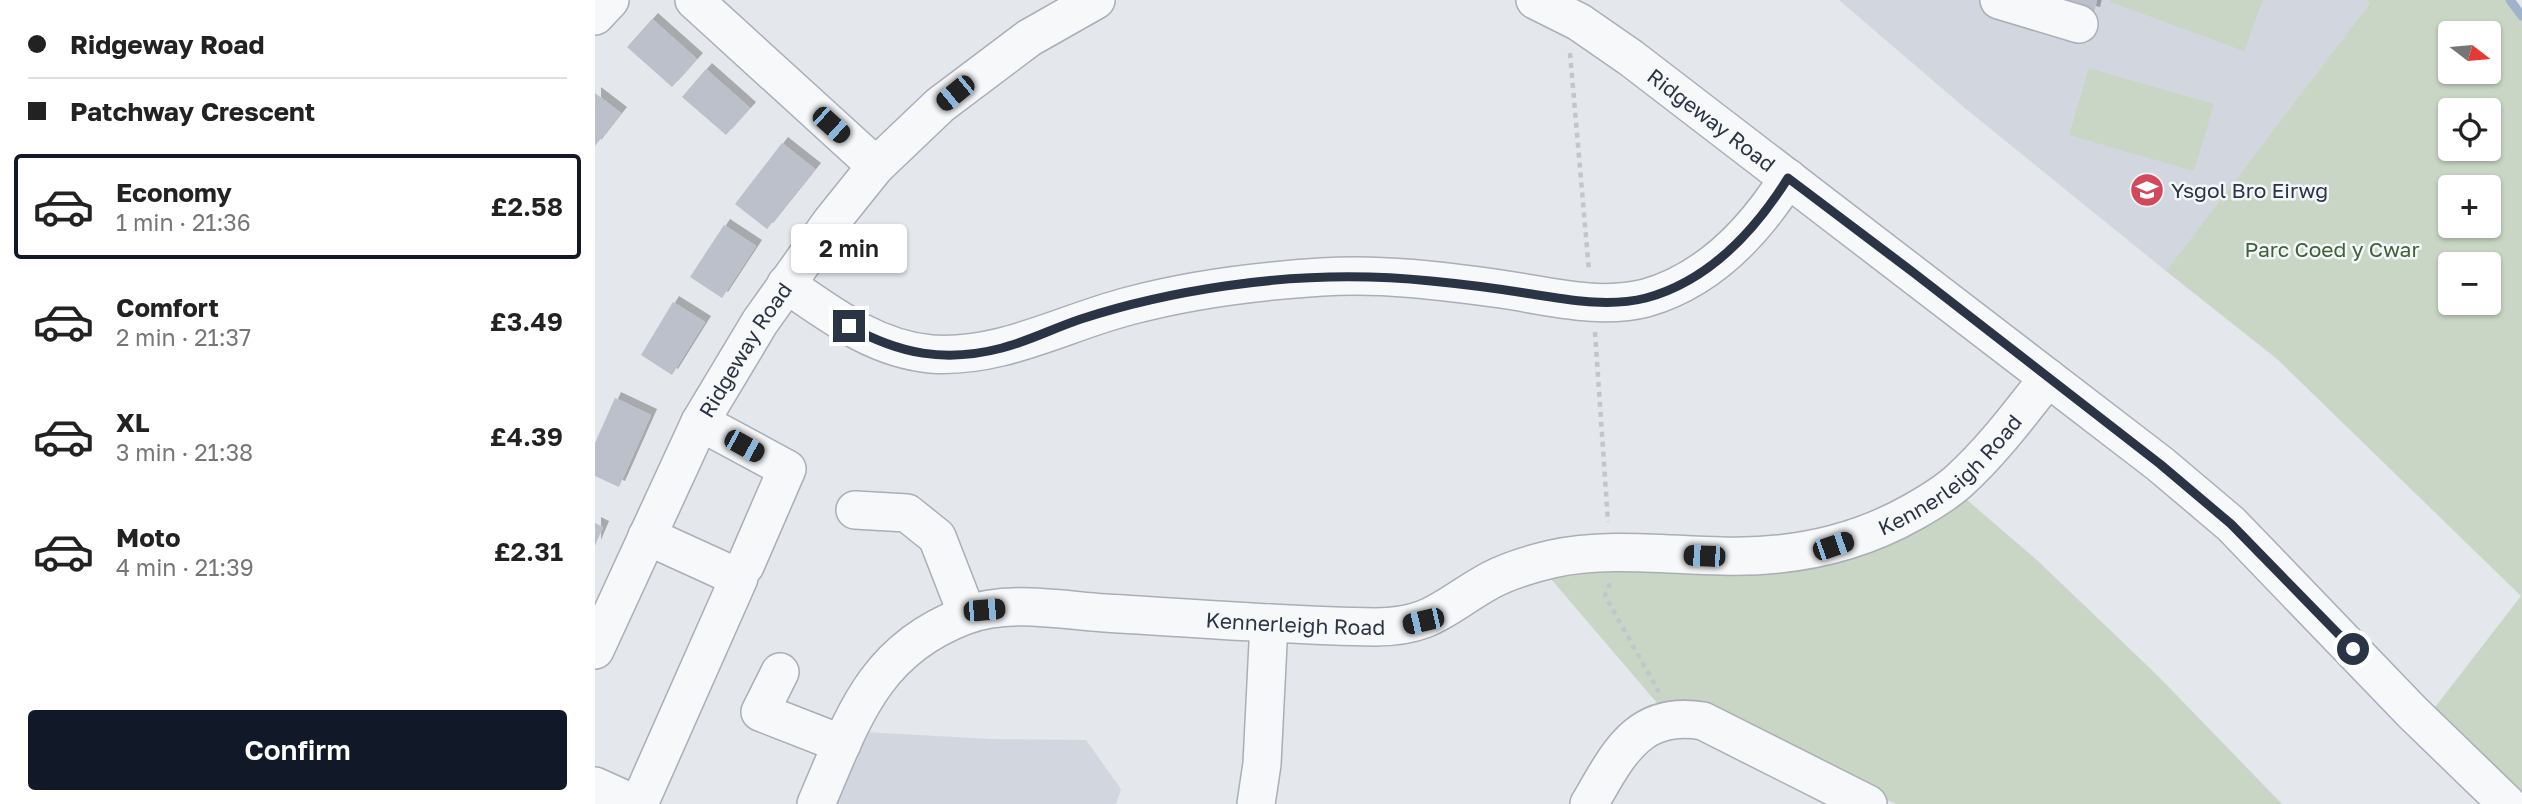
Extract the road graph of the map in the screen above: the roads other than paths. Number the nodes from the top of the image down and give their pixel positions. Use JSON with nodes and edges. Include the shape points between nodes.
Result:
{"nodes":[{"id":1,"x":610,"y":0,"type":"edge"},
{"id":2,"x":694,"y":0,"type":"edge"},
{"id":3,"x":1096,"y":0,"type":"edge"},
{"id":4,"x":1999,"y":0,"type":"edge"},
{"id":5,"x":1568,"y":9,"type":"edge"},
{"id":6,"x":595,"y":16,"type":"edge"},
{"id":7,"x":2078,"y":24,"type":"dead end"},
{"id":8,"x":876,"y":166,"type":"junction"},
{"id":9,"x":1788,"y":178,"type":"junction"},
{"id":10,"x":786,"y":284,"type":"junction"},
{"id":11,"x":2048,"y":377,"type":"junction"},
{"id":12,"x":700,"y":422,"type":"junction"},
{"id":13,"x":855,"y":510,"type":"dead end"},
{"id":14,"x":647,"y":536,"type":"junction"},
{"id":15,"x":745,"y":566,"type":"dead end"},
{"id":16,"x":967,"y":614,"type":"junction"},
{"id":17,"x":1269,"y":623,"type":"junction"},
{"id":18,"x":595,"y":650,"type":"edge"},
{"id":19,"x":779,"y":672,"type":"dead end"},
{"id":20,"x":842,"y":744,"type":"junction"},
{"id":21,"x":595,"y":786,"type":"edge"},
{"id":22,"x":637,"y":804,"type":"edge"},
{"id":23,"x":816,"y":804,"type":"edge"},
{"id":24,"x":1256,"y":804,"type":"edge"},
{"id":25,"x":1589,"y":804,"type":"edge"},
{"id":26,"x":1868,"y":804,"type":"edge"},
{"id":27,"x":2507,"y":804,"type":"edge"}],
"edges":[{"from":1,"to":6,"type":"street"},
{"from":2,"to":8,"type":"street"},
{"from":3,"to":8,"type":"street","name":"Ridgeway Road","via":[[986,69]]},
{"from":4,"to":7,"type":"street"},
{"from":5,"to":9,"type":"street","name":"Ridgeway Road"},
{"from":8,"to":10,"type":"street","name":"Ridgeway Road"},
{"from":9,"to":10,"type":"street","via":[[1741,240],[1702,272],[1671,288],[1625,302],[1593,303],[1428,281],[1277,280],[1132,305],[1004,348],[933,354],[885,344]]},
{"from":9,"to":11,"type":"street","name":"Ridgeway Road"},
{"from":10,"to":12,"type":"street","name":"Ridgeway Road"},
{"from":11,"to":17,"type":"street","name":"Kennerleigh Road","via":[[1986,455],[1957,483],[1896,522],[1833,546],[1773,556],[1610,554],[1556,558],[1511,571],[1444,611],[1401,626]]},
{"from":11,"to":27,"type":"street","name":"Ridgeway Road","via":[[2231,524]]},
{"from":12,"to":14,"type":"street","name":"Ridgeway Road"},
{"from":12,"to":15,"type":"street","via":[[787,470]]},
{"from":13,"to":16,"type":"street","via":[[907,513],[937,537]]},
{"from":14,"to":18,"type":"street","name":"Ridgeway Road"},
{"from":14,"to":22,"type":"street","via":[[739,578]]},
{"from":16,"to":17,"type":"street","name":"Kennerleigh Road","via":[[1035,608]]},
{"from":16,"to":20,"type":"street","name":"Kennerleigh Road","via":[[905,648],[890,663],[870,689]]},
{"from":17,"to":24,"type":"street"},
{"from":19,"to":20,"type":"street","via":[[760,712]]},
{"from":20,"to":23,"type":"street","name":"Kennerleigh Road"},
{"from":21,"to":22,"type":"street"},
{"from":25,"to":26,"type":"street","via":[[1628,742],[1649,726],[1674,719],[1703,721]]}]}
